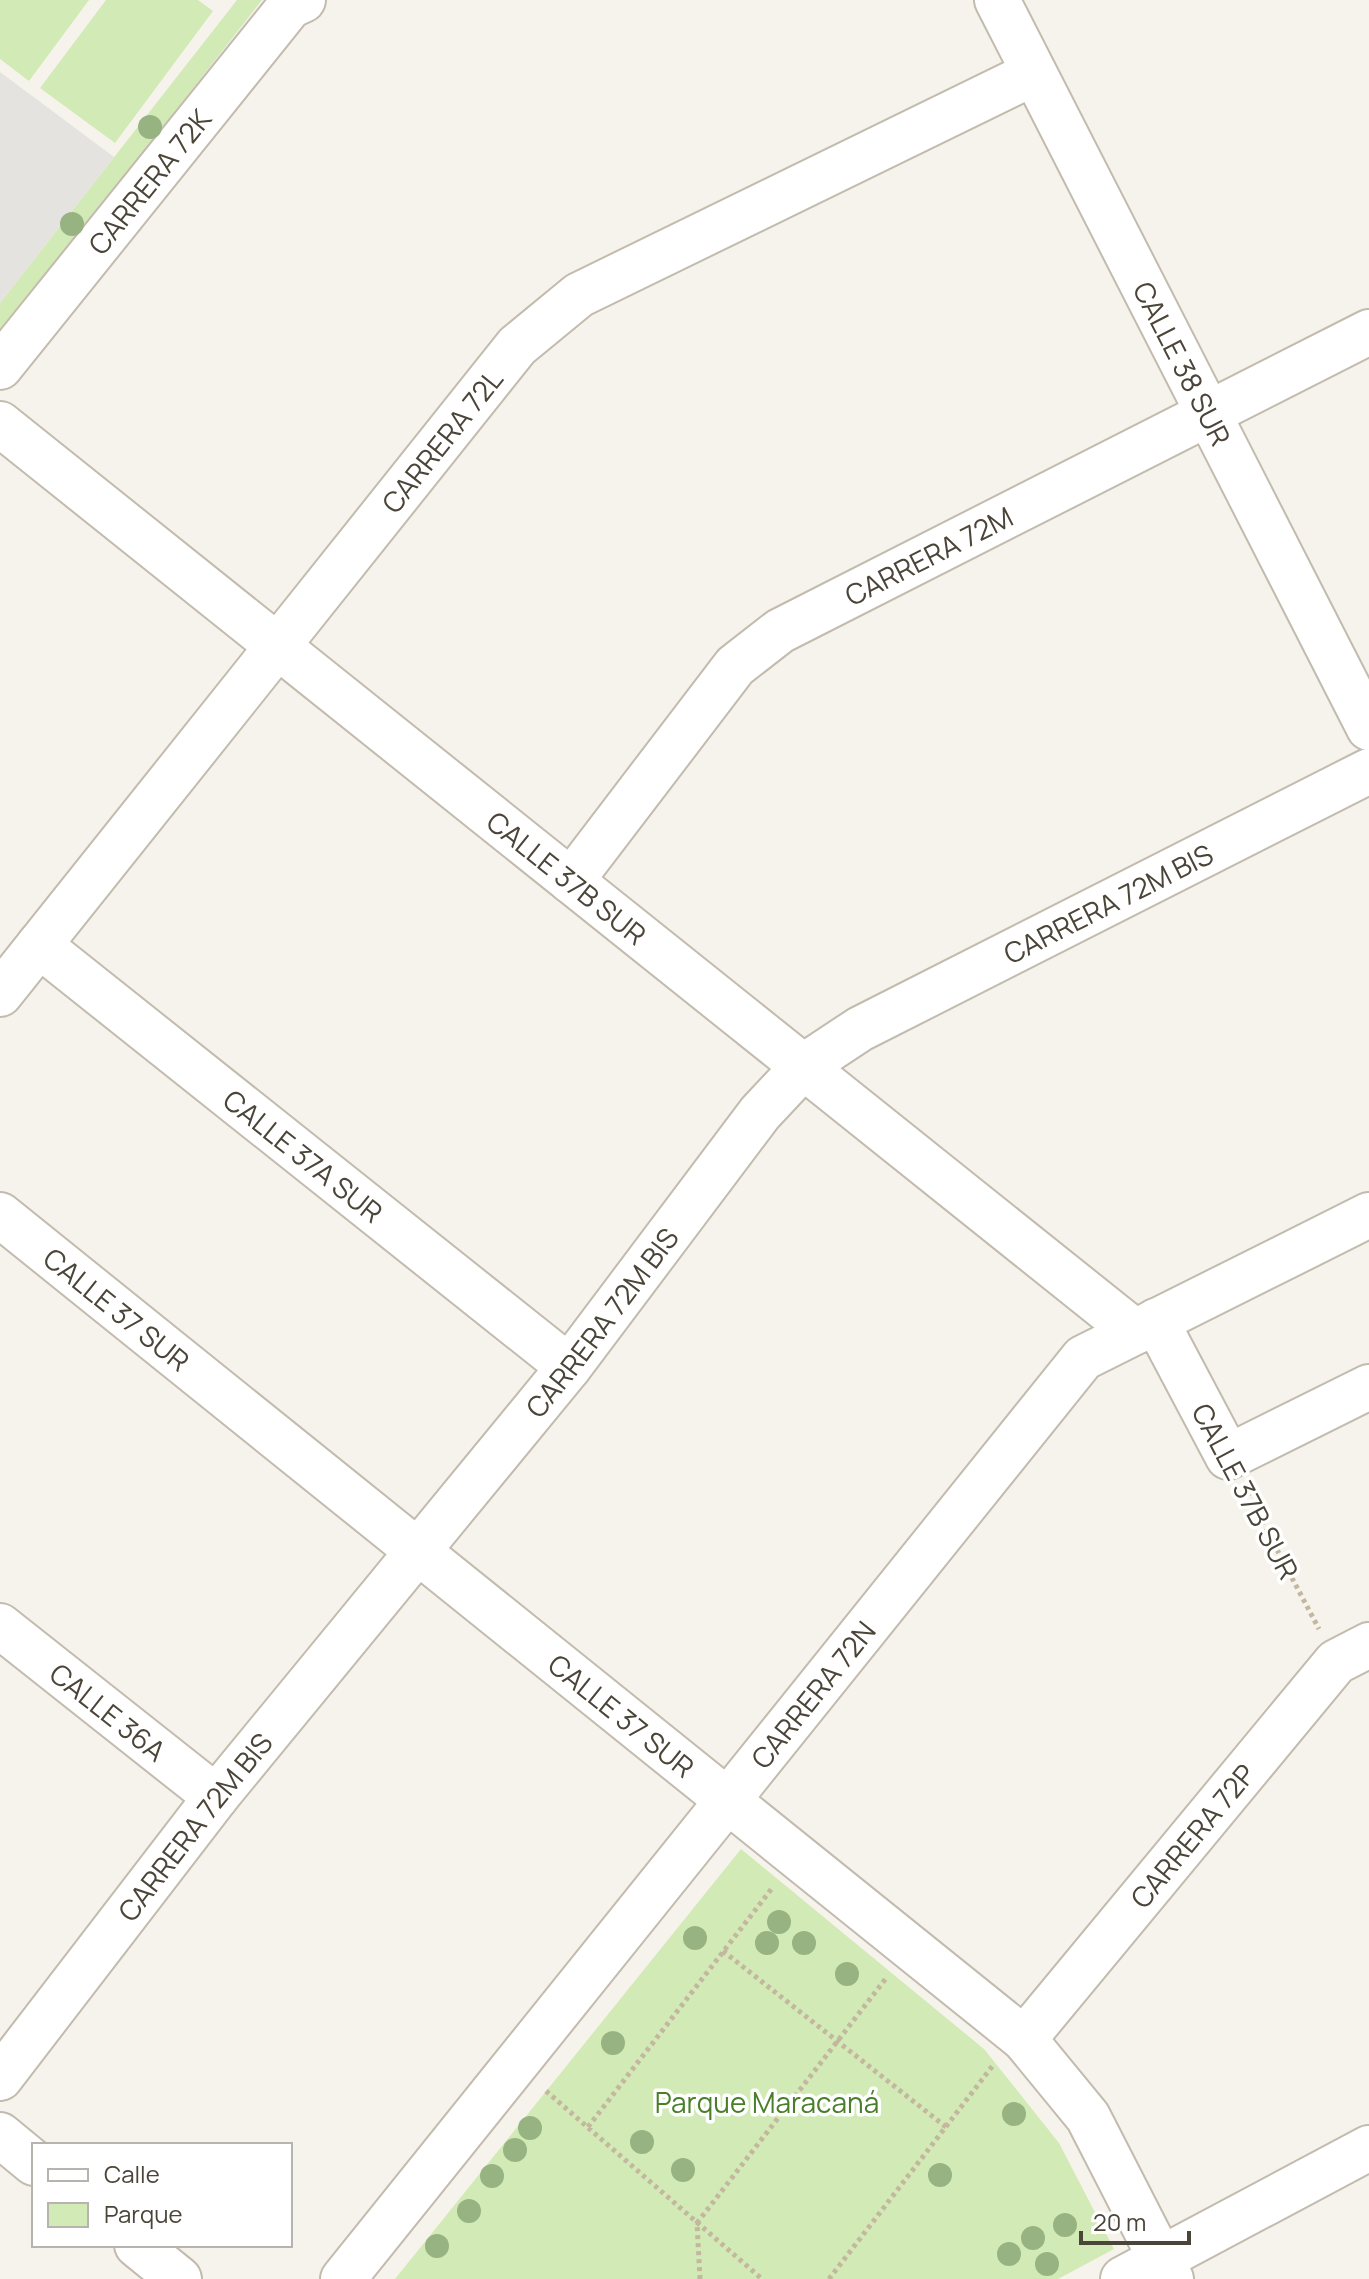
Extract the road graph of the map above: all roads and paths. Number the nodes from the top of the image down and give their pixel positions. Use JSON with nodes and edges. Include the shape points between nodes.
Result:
{"nodes":[{"id":1,"x":303,"y":0,"type":"edge"},
{"id":2,"x":997,"y":0,"type":"edge"},
{"id":3,"x":1034,"y":73,"type":"junction"},
{"id":4,"x":1369,"y":332,"type":"edge"},
{"id":5,"x":0,"y":367,"type":"edge"},
{"id":6,"x":1209,"y":415,"type":"junction"},
{"id":7,"x":0,"y":424,"type":"edge"},
{"id":8,"x":278,"y":646,"type":"junction"},
{"id":9,"x":1369,"y":728,"type":"edge"},
{"id":10,"x":1369,"y":771,"type":"edge"},
{"id":11,"x":571,"y":881,"type":"junction"},
{"id":12,"x":39,"y":945,"type":"junction"},
{"id":13,"x":0,"y":994,"type":"edge"},
{"id":14,"x":804,"y":1066,"type":"junction"},
{"id":15,"x":0,"y":1215,"type":"edge"},
{"id":16,"x":1369,"y":1215,"type":"edge"},
{"id":17,"x":1146,"y":1326,"type":"junction"},
{"id":18,"x":569,"y":1367,"type":"junction"},
{"id":19,"x":1369,"y":1387,"type":"edge"},
{"id":20,"x":1228,"y":1457,"type":"junction"},
{"id":21,"x":416,"y":1552,"type":"junction"},
{"id":22,"x":0,"y":1626,"type":"edge"},
{"id":23,"x":1352,"y":1653,"type":"edge"},
{"id":24,"x":216,"y":1797,"type":"junction"},
{"id":25,"x":728,"y":1798,"type":"junction"},
{"id":26,"x":774,"y":1885,"type":"dead end"},
{"id":27,"x":723,"y":1951,"type":"junction"},
{"id":28,"x":896,"y":1965,"type":"dead end"},
{"id":29,"x":837,"y":2041,"type":"junction"},
{"id":30,"x":1013,"y":2046,"type":"junction"},
{"id":31,"x":0,"y":2078,"type":"edge"},
{"id":32,"x":540,"y":2085,"type":"dead end"},
{"id":33,"x":588,"y":2127,"type":"junction"},
{"id":34,"x":946,"y":2127,"type":"junction"},
{"id":35,"x":0,"y":2135,"type":"edge"},
{"id":36,"x":1369,"y":2148,"type":"edge"},
{"id":37,"x":32,"y":2161,"type":"edge"},
{"id":38,"x":697,"y":2223,"type":"junction"},
{"id":39,"x":139,"y":2247,"type":"edge"},
{"id":40,"x":1151,"y":2272,"type":"edge"},
{"id":41,"x":179,"y":2279,"type":"edge"},
{"id":42,"x":343,"y":2279,"type":"edge"},
{"id":43,"x":700,"y":2279,"type":"edge"},
{"id":44,"x":762,"y":2279,"type":"edge"},
{"id":45,"x":829,"y":2279,"type":"edge"}],
"edges":[{"from":1,"to":5,"type":"street","name":"CARRERA 72K","via":[[290,6]]},
{"from":2,"to":3,"type":"street","name":"CALLE 38 SUR"},
{"from":3,"to":6,"type":"street","name":"CALLE 38 SUR"},
{"from":3,"to":8,"type":"street","name":"CARRERA 72L","via":[[579,295],[543,322],[517,346]]},
{"from":4,"to":6,"type":"street","name":"CARRERA 72M"},
{"from":6,"to":9,"type":"street","name":"CALLE 38 SUR"},
{"from":6,"to":11,"type":"street","name":"CARRERA 72M","via":[[754,648]]},
{"from":7,"to":8,"type":"street","name":"CALLE 37B SUR"},
{"from":8,"to":11,"type":"street","name":"CALLE 37B SUR"},
{"from":8,"to":12,"type":"street","name":"CARRERA 72L"},
{"from":10,"to":14,"type":"street","name":"CARRERA 72M BIS","via":[[860,1029]]},
{"from":11,"to":14,"type":"street","name":"CALLE 37B SUR"},
{"from":12,"to":13,"type":"street","name":"CARRERA 72L"},
{"from":12,"to":18,"type":"street","name":"CALLE 37A SUR"},
{"from":14,"to":17,"type":"street","name":"CALLE 37B SUR"},
{"from":14,"to":18,"type":"street","name":"CARRERA 72M BIS","via":[[760,1113]]},
{"from":15,"to":21,"type":"street","name":"CALLE 37 SUR"},
{"from":16,"to":17,"type":"street","name":"CARRERA 72N"},
{"from":17,"to":20,"type":"street","name":"CALLE 37B SUR"},
{"from":17,"to":25,"type":"street","name":"CARRERA 72N","via":[[1083,1358]]},
{"from":18,"to":21,"type":"street","name":"CARRERA 72M BIS"},
{"from":19,"to":20,"type":"street"},
{"from":20,"to":23,"type":"path","name":"CALLE 37B SUR"},
{"from":21,"to":24,"type":"street","name":"CARRERA 72M BIS"},
{"from":21,"to":25,"type":"street","name":"CALLE 37 SUR"},
{"from":22,"to":24,"type":"street","name":"CALLE 36A"},
{"from":23,"to":30,"type":"street","name":"CARRERA 72P"},
{"from":24,"to":31,"type":"street","name":"CARRERA 72M BIS"},
{"from":25,"to":30,"type":"street","name":"CALLE 37 SUR"},
{"from":25,"to":42,"type":"street","name":"CARRERA 72N"},
{"from":26,"to":27,"type":"path"},
{"from":27,"to":29,"type":"path"},
{"from":27,"to":33,"type":"path"},
{"from":28,"to":29,"type":"path"},
{"from":29,"to":34,"type":"path"},
{"from":29,"to":38,"type":"path"},
{"from":30,"to":34,"type":"path"},
{"from":30,"to":40,"type":"street","name":"CALLE 37 SUR","via":[[1088,2117]]},
{"from":32,"to":33,"type":"path"},
{"from":33,"to":38,"type":"path"},
{"from":34,"to":45,"type":"path"},
{"from":35,"to":37,"type":"street"},
{"from":36,"to":40,"type":"street"},
{"from":38,"to":43,"type":"path"},
{"from":38,"to":44,"type":"path"},
{"from":39,"to":41,"type":"street"}]}
